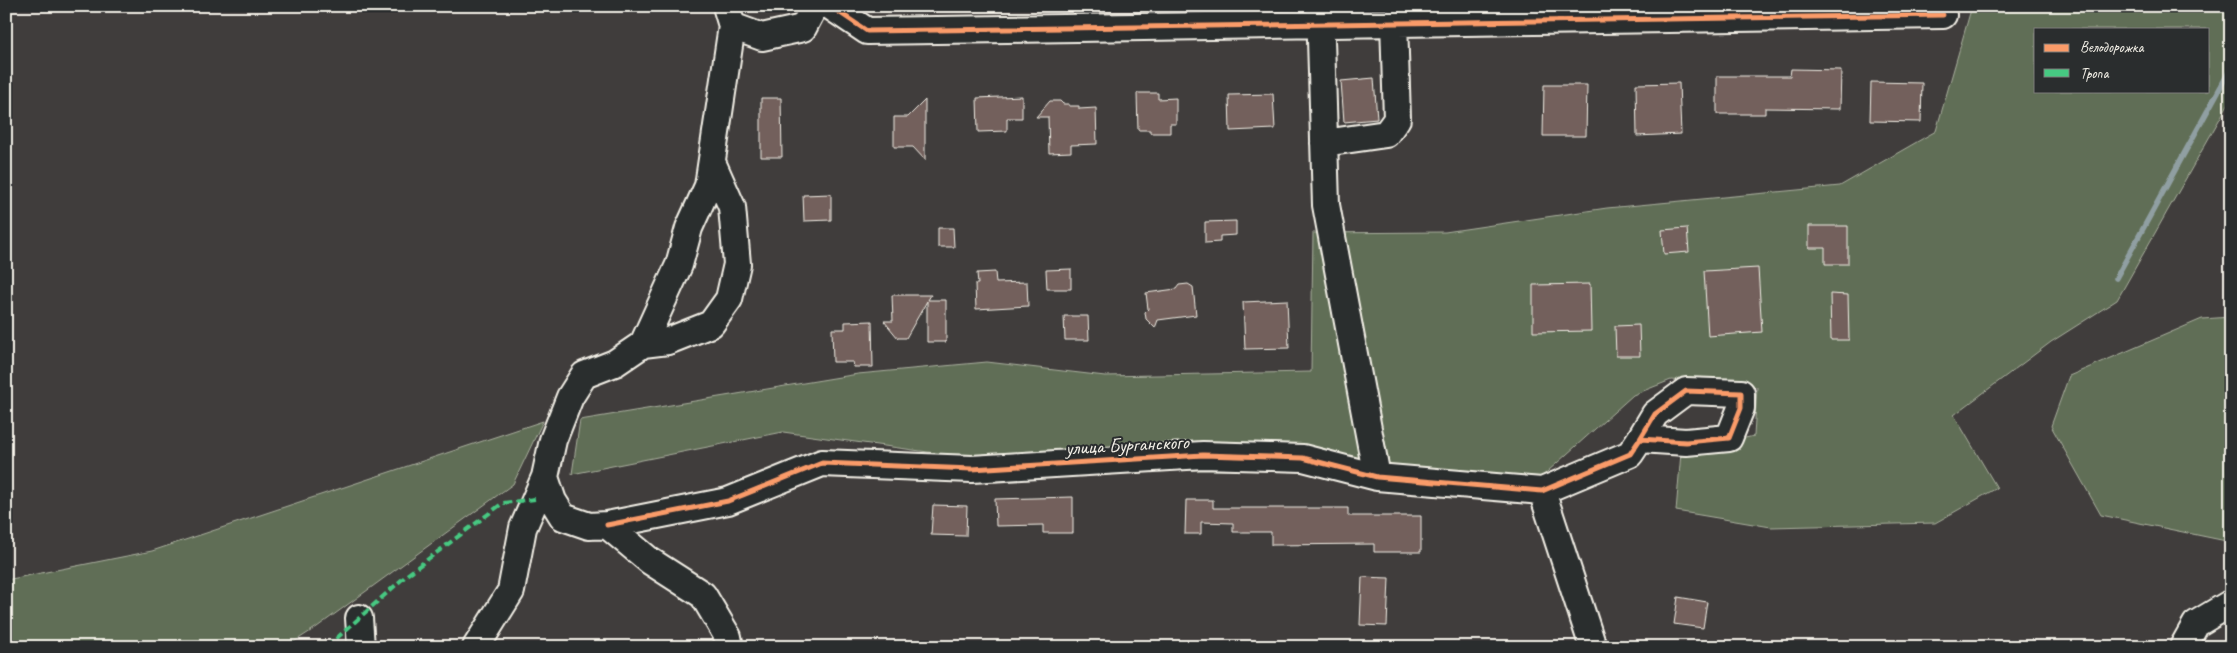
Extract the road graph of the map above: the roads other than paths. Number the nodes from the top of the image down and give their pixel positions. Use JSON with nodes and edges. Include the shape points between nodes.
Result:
{"nodes":[{"id":1,"x":812,"y":6,"type":"edge"},
{"id":2,"x":830,"y":6,"type":"edge"},
{"id":3,"x":1320,"y":14,"type":"edge"},
{"id":4,"x":1943,"y":15,"type":"dead end"},
{"id":5,"x":729,"y":16,"type":"edge"},
{"id":6,"x":1394,"y":21,"type":"junction"},
{"id":7,"x":1324,"y":143,"type":"junction"},
{"id":8,"x":712,"y":162,"type":"junction"},
{"id":9,"x":643,"y":344,"type":"junction"},
{"id":10,"x":1640,"y":439,"type":"dead end"},
{"id":11,"x":545,"y":477,"type":"junction"},
{"id":12,"x":1377,"y":477,"type":"junction"},
{"id":13,"x":1542,"y":491,"type":"junction"},
{"id":14,"x":607,"y":525,"type":"junction"},
{"id":15,"x":2231,"y":603,"type":"edge"},
{"id":16,"x":359,"y":618,"type":"dead end"},
{"id":17,"x":361,"y":647,"type":"edge"},
{"id":18,"x":476,"y":647,"type":"edge"},
{"id":19,"x":730,"y":647,"type":"edge"},
{"id":20,"x":1593,"y":647,"type":"edge"},
{"id":21,"x":2183,"y":647,"type":"edge"}],
"edges":[{"from":1,"to":5,"type":"street","via":[[803,28],[762,37]]},
{"from":2,"to":3,"type":"street","via":[[867,31]]},
{"from":3,"to":6,"type":"street"},
{"from":3,"to":7,"type":"street"},
{"from":4,"to":6,"type":"street"},
{"from":5,"to":8,"type":"street"},
{"from":6,"to":7,"type":"street","via":[[1397,119],[1386,134]]},
{"from":7,"to":12,"type":"street","via":[[1326,205]]},
{"from":8,"to":9,"type":"street","via":[[708,186],[689,228],[679,265]]},
{"from":8,"to":9,"type":"street","via":[[732,207],[737,264],[729,299],[711,324],[668,341]]},
{"from":9,"to":11,"type":"street","via":[[615,363],[584,375],[570,397],[553,440]]},
{"from":10,"to":13,"type":"street","name":"улица Бурганского","via":[[1630,454]]},
{"from":11,"to":14,"type":"street","name":"улица Бурганского","via":[[563,517],[589,526]]},
{"from":11,"to":18,"type":"street","via":[[523,528],[511,591]]},
{"from":12,"to":13,"type":"street","name":"улица Бурганского"},
{"from":12,"to":14,"type":"street","name":"улица Бурганского","via":[[1303,458],[1203,455],[972,469],[822,463],[728,501]]},
{"from":13,"to":20,"type":"street"},
{"from":14,"to":19,"type":"street","via":[[650,561],[703,595],[728,637]]},
{"from":15,"to":21,"type":"street","via":[[2196,624]]},
{"from":16,"to":17,"type":"street"}]}
